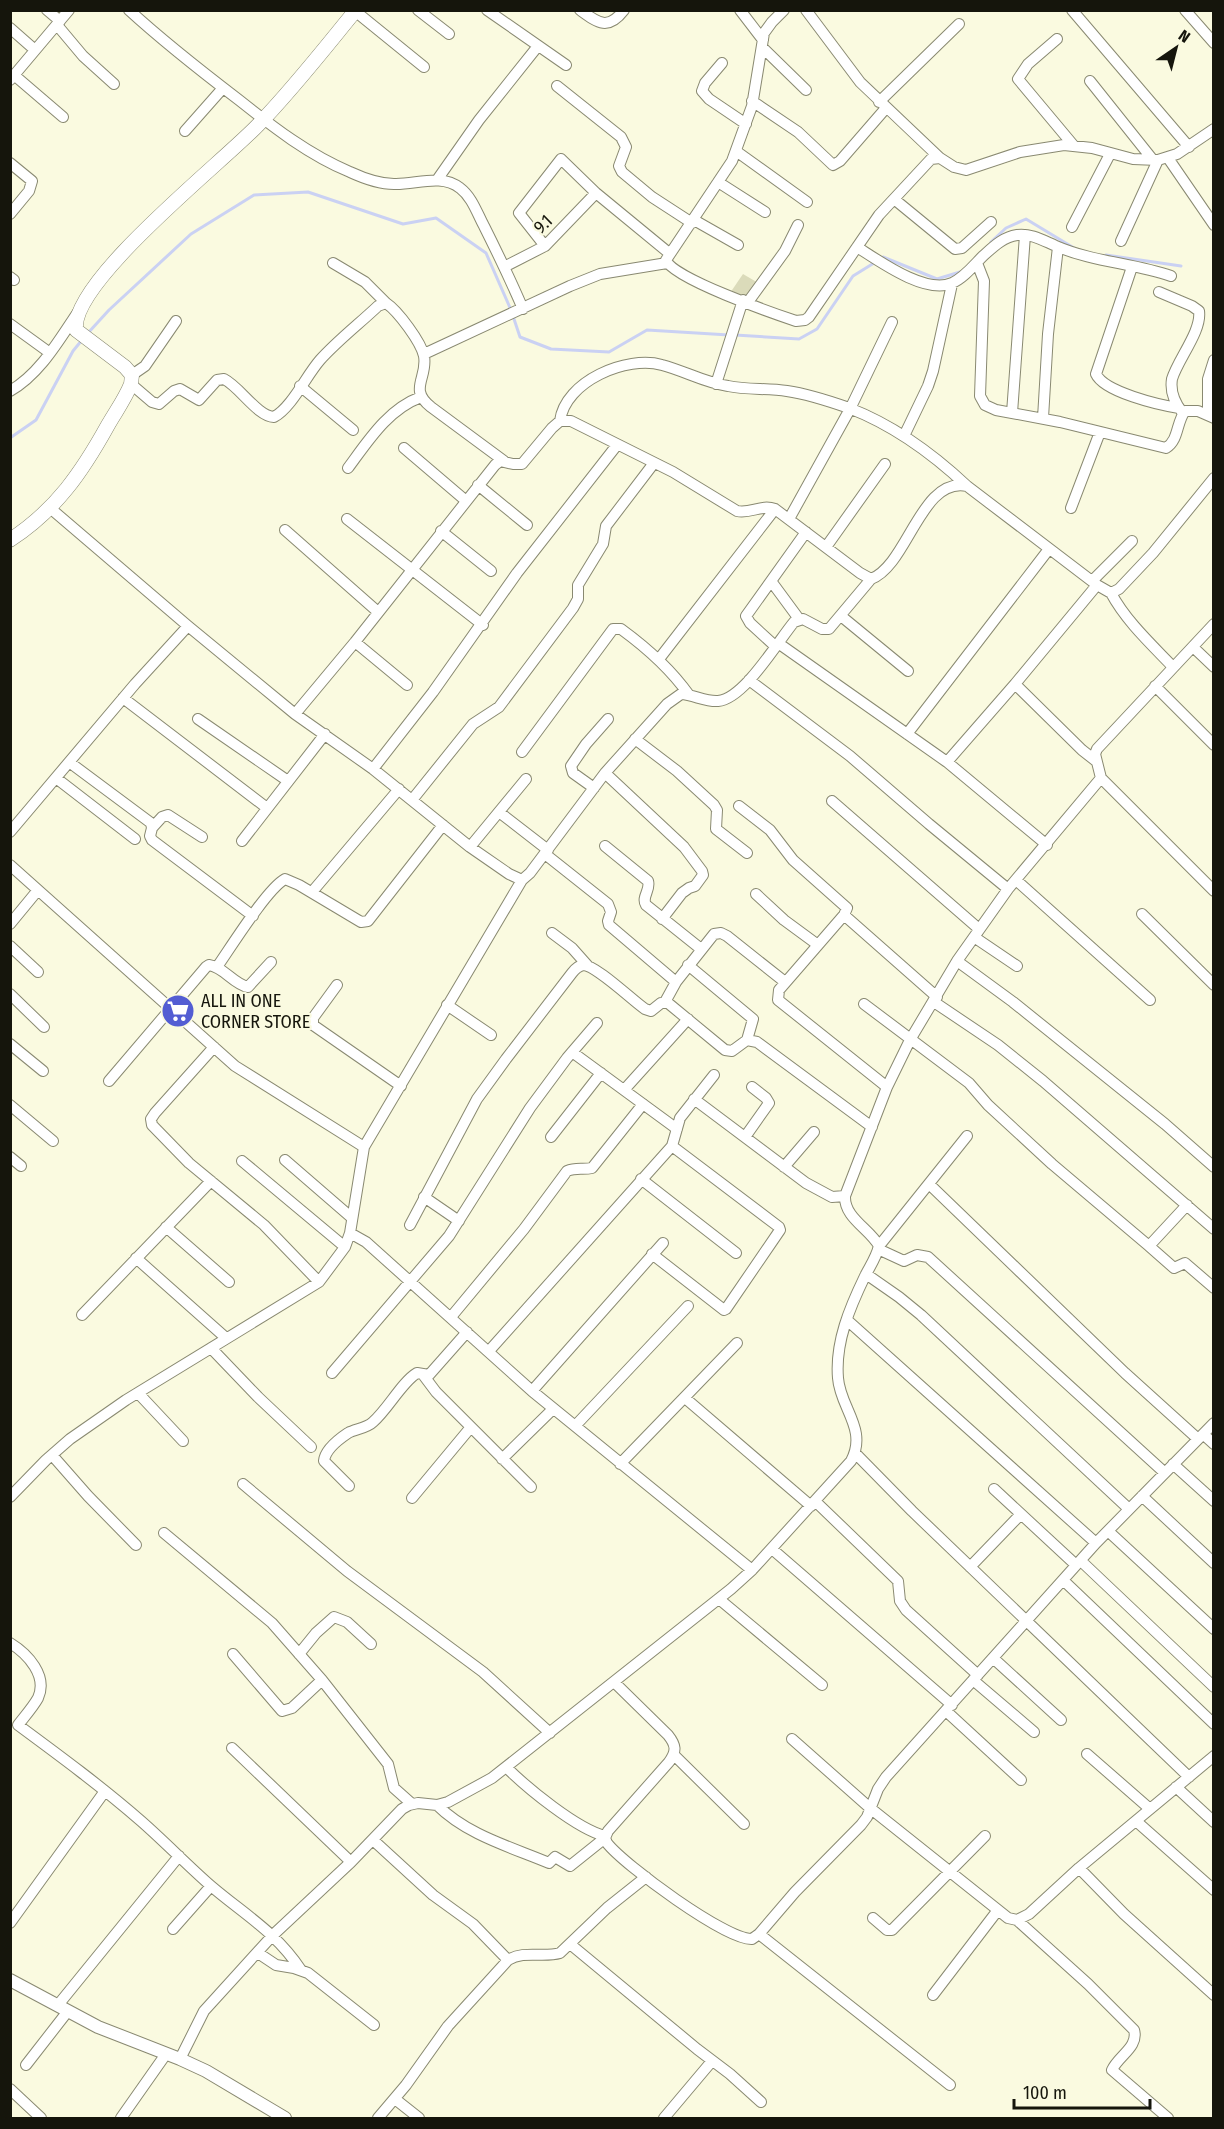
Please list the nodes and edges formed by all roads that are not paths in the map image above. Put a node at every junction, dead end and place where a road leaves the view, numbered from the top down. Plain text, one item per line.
1 (46, 10) edge
2 (69, 10) edge
3 (129, 10) edge
4 (418, 10) edge
5 (487, 10) edge
6 (580, 10) edge
7 (624, 10) edge
8 (740, 10) edge
9 (784, 10) edge
10 (806, 10) edge
11 (1072, 10) edge
12 (1185, 10) edge
13 (355, 11) edge
14 (58, 23) junction
15 (959, 24) dead end
16 (10, 28) edge
17 (449, 34) dead end
18 (1057, 39) dead end
19 (1214, 43) edge
20 (763, 44) junction
21 (538, 46) junction
22 (35, 50) junction
23 (10, 59) edge
24 (722, 63) dead end
25 (566, 65) dead end
26 (424, 67) dead end
27 (15, 74) edge
28 (1090, 81) dead end
29 (114, 84) dead end
30 (557, 86) dead end
31 (223, 88) junction
32 (806, 90) dead end
33 (752, 101) junction
34 (882, 105) junction
35 (63, 117) dead end
36 (263, 119) junction
37 (746, 124) junction
38 (185, 131) dead end
39 (1211, 135) edge
40 (1074, 146) junction
41 (1189, 147) junction
42 (736, 151) junction
43 (1110, 153) junction
44 (940, 158) junction
45 (1160, 159) junction
46 (10, 163) edge
47 (437, 180) junction
48 (718, 182) junction
49 (596, 193) junction
50 (894, 199) junction
51 (807, 202) dead end
52 (765, 212) dead end
53 (10, 214) edge
54 (693, 221) junction
55 (991, 222) dead end
56 (798, 225) dead end
57 (1214, 225) edge
58 (1072, 227) dead end
59 (1025, 235) junction
60 (1120, 241) dead end
61 (738, 245) dead end
62 (545, 246) junction
63 (1058, 247) junction
64 (857, 248) junction
65 (668, 258) junction
66 (333, 263) dead end
67 (977, 263) junction
68 (504, 267) junction
69 (1132, 267) junction
70 (1171, 276) dead end
71 (952, 284) junction
72 (1159, 292) dead end
73 (746, 301) junction
74 (386, 303) junction
75 (522, 310) junction
76 (78, 312) junction
77 (176, 321) dead end
78 (892, 322) dead end
79 (10, 324) edge
80 (50, 353) junction
81 (424, 354) junction
82 (1214, 360) edge
83 (131, 380) junction
84 (716, 384) junction
85 (300, 386) junction
86 (10, 391) edge
87 (421, 397) junction
88 (850, 408) junction
89 (1181, 411) junction
90 (1012, 413) junction
91 (1211, 417) edge
92 (1043, 418) junction
93 (560, 421) junction
94 (353, 430) dead end
95 (1100, 432) junction
96 (904, 436) junction
97 (617, 445) junction
98 (404, 448) dead end
99 (504, 461) junction
100 (654, 463) junction
101 (885, 464) dead end
102 (348, 468) dead end
103 (1214, 478) edge
104 (478, 485) junction
105 (967, 486) junction
106 (465, 500) junction
107 (50, 508) junction
108 (1071, 508) dead end
109 (775, 509) junction
110 (347, 519) dead end
111 (789, 519) junction
112 (527, 525) dead end
113 (285, 530) dead end
114 (441, 531) junction
115 (806, 532) junction
116 (10, 540) edge
117 (1132, 541) dead end
118 (826, 547) junction
119 (1049, 549) junction
120 (411, 570) junction
121 (491, 571) dead end
122 (871, 579) junction
123 (771, 580) junction
124 (1094, 583) junction
125 (1111, 593) junction
126 (378, 612) junction
127 (841, 616) junction
128 (798, 619) junction
129 (483, 625) junction
130 (1213, 625) edge
131 (188, 626) junction
132 (355, 642) junction
133 (777, 644) junction
134 (1193, 647) junction
135 (659, 658) junction
136 (1173, 667) junction
137 (1214, 667) edge
138 (908, 671) dead end
139 (749, 680) junction
140 (1015, 684) junction
141 (407, 685) dead end
142 (1155, 686) junction
143 (688, 694) junction
144 (123, 698) junction
145 (295, 714) junction
146 (198, 719) dead end
147 (608, 719) dead end
148 (325, 734) junction
149 (907, 734) junction
150 (635, 739) junction
151 (1214, 745) edge
152 (522, 752) dead end
153 (1096, 760) junction
154 (69, 762) junction
155 (946, 762) junction
156 (374, 770) junction
157 (605, 773) junction
158 (56, 778) junction
159 (1101, 778) junction
160 (526, 779) dead end
161 (288, 781) junction
162 (594, 788) junction
163 (399, 789) junction
164 (412, 800) junction
165 (831, 801) dead end
166 (739, 806) dead end
167 (267, 808) junction
168 (499, 812) junction
169 (443, 825) junction
170 (153, 828) junction
171 (10, 832) edge
172 (202, 837) dead end
173 (135, 839) dead end
174 (242, 841) dead end
175 (1047, 845) junction
176 (605, 846) dead end
177 (470, 847) junction
178 (546, 852) junction
179 (747, 853) dead end
180 (10, 865) edge
181 (522, 880) junction
182 (1012, 884) junction
183 (38, 890) junction
184 (1214, 891) edge
185 (312, 892) junction
186 (756, 894) dead end
187 (1142, 914) dead end
188 (844, 915) junction
189 (253, 916) junction
190 (662, 919) junction
191 (10, 924) edge
192 (552, 933) dead end
193 (977, 933) junction
194 (818, 945) junction
195 (10, 946) edge
196 (701, 949) junction
197 (957, 961) junction
198 (271, 962) dead end
199 (688, 965) junction
200 (588, 966) junction
201 (1017, 966) dead end
202 (217, 967) junction
203 (38, 972) dead end
204 (676, 982) junction
205 (785, 982) junction
206 (337, 985) dead end
207 (1214, 985) edge
208 (10, 994) edge
209 (936, 999) junction
210 (1150, 1000) dead end
211 (665, 1002) junction
212 (864, 1004) dead end
213 (447, 1005) junction
214 (172, 1009) junction
215 (688, 1019) junction
216 (597, 1023) dead end
217 (44, 1027) dead end
218 (491, 1035) dead end
219 (747, 1040) junction
220 (910, 1040) junction
221 (10, 1044) edge
222 (214, 1047) junction
223 (572, 1052) junction
224 (43, 1071) dead end
225 (600, 1073) junction
226 (714, 1075) dead end
227 (109, 1081) dead end
228 (401, 1086) junction
229 (752, 1087) dead end
230 (887, 1087) junction
231 (624, 1090) junction
232 (694, 1099) junction
233 (643, 1104) junction
234 (10, 1105) edge
235 (872, 1127) junction
236 (677, 1129) junction
237 (814, 1132) dead end
238 (967, 1136) dead end
239 (551, 1137) dead end
240 (745, 1137) junction
241 (53, 1141) dead end
242 (672, 1146) junction
243 (364, 1147) junction
244 (10, 1157) edge
245 (285, 1160) dead end
246 (242, 1161) dead end
247 (21, 1166) dead end
248 (784, 1167) junction
249 (1214, 1167) edge
250 (641, 1179) junction
251 (211, 1181) junction
252 (929, 1184) junction
253 (845, 1196) junction
254 (424, 1197) junction
255 (1187, 1205) junction
256 (352, 1218) junction
257 (459, 1221) junction
258 (410, 1225) dead end
259 (166, 1227) junction
260 (1214, 1229) edge
261 (350, 1233) junction
262 (663, 1243) dead end
263 (1149, 1246) junction
264 (345, 1247) junction
265 (878, 1248) junction
266 (736, 1253) dead end
267 (652, 1254) junction
268 (136, 1258) junction
269 (866, 1274) junction
270 (229, 1282) dead end
271 (319, 1282) junction
272 (410, 1282) junction
273 (1214, 1288) edge
274 (687, 1306) dead end
275 (82, 1315) dead end
276 (451, 1317) junction
277 (847, 1320) junction
278 (467, 1332) junction
279 (226, 1338) junction
280 (737, 1343) dead end
281 (211, 1348) junction
282 (489, 1351) junction
283 (332, 1374) dead end
284 (424, 1376) junction
285 (532, 1392) junction
286 (138, 1393) junction
287 (685, 1398) junction
288 (553, 1409) junction
289 (1214, 1423) edge
290 (575, 1426) junction
291 (471, 1427) junction
292 (1200, 1437) junction
293 (183, 1441) dead end
294 (1214, 1444) edge
295 (311, 1447) dead end
296 (855, 1453) junction
297 (52, 1455) junction
298 (502, 1459) junction
299 (620, 1464) junction
300 (1169, 1468) junction
301 (243, 1484) dead end
302 (349, 1486) dead end
303 (531, 1487) dead end
304 (994, 1489) dead end
305 (11, 1496) edge
306 (1142, 1496) junction
307 (412, 1497) dead end
308 (1214, 1501) edge
309 (813, 1503) junction
310 (1129, 1509) junction
311 (1021, 1514) junction
312 (1108, 1531) junction
313 (164, 1533) dead end
314 (1096, 1543) junction
315 (136, 1545) dead end
316 (772, 1549) junction
317 (1078, 1563) junction
318 (1214, 1563) edge
319 (970, 1567) junction
320 (752, 1570) junction
321 (1063, 1580) junction
322 (719, 1599) junction
323 (1027, 1620) junction
324 (1214, 1629) edge
325 (10, 1643) edge
326 (371, 1644) dead end
327 (233, 1654) dead end
328 (299, 1654) junction
329 (993, 1658) junction
330 (976, 1678) junction
331 (322, 1680) junction
332 (615, 1683) junction
333 (822, 1685) dead end
334 (1214, 1687) edge
335 (949, 1708) junction
336 (1061, 1720) dead end
337 (1214, 1724) edge
338 (14, 1728) edge
339 (1034, 1732) dead end
340 (550, 1733) junction
341 (792, 1739) dead end
342 (232, 1748) dead end
343 (1087, 1754) dead end
344 (674, 1755) junction
345 (1214, 1756) edge
346 (506, 1767) junction
347 (1189, 1777) junction
348 (1021, 1780) dead end
349 (1176, 1787) junction
350 (105, 1791) junction
351 (412, 1804) junction
352 (437, 1804) junction
353 (870, 1808) junction
354 (1150, 1809) junction
355 (1136, 1821) junction
356 (1214, 1822) edge
357 (744, 1824) dead end
358 (985, 1836) dead end
359 (605, 1837) junction
360 (373, 1840) junction
361 (179, 1856) junction
362 (351, 1862) junction
363 (1079, 1868) junction
364 (950, 1871) junction
365 (646, 1877) junction
366 (211, 1886) junction
367 (1214, 1890) edge
368 (998, 1910) junction
369 (873, 1918) dead end
370 (1017, 1920) junction
371 (10, 1923) edge
372 (173, 1929) dead end
373 (759, 1934) junction
374 (273, 1935) junction
375 (570, 1944) junction
376 (258, 1953) junction
377 (508, 1960) junction
378 (301, 1970) junction
379 (10, 1980) edge
380 (933, 1995) dead end
381 (1214, 1995) edge
382 (63, 2008) junction
383 (374, 2025) dead end
384 (166, 2054) junction
385 (180, 2059) junction
386 (712, 2061) junction
387 (26, 2065) dead end
388 (950, 2085) dead end
389 (10, 2089) edge
390 (394, 2099) junction
391 (761, 2102) dead end
392 (41, 2118) edge
393 (122, 2118) edge
394 (285, 2118) edge
395 (378, 2118) edge
396 (419, 2118) edge
397 (664, 2118) edge
398 (1168, 2118) edge

1 - 14 street
2 - 14 street
3 - 31 street
4 - 17 street
5 - 21 street
6 - 7 street
8 - 20 street
9 - 20 street
10 - 34 street
11 - 41 street
12 - 19 street
13 - 26 street
13 - 36 main road
14 - 22 street
14 - 29 street
15 - 34 street
16 - 22 street
18 - 40 street
20 - 32 street
20 - 33 street
21 - 25 street
21 - 47 street
22 - 27 street
23 - 27 street
24 - 37 street
27 - 35 street
28 - 45 street
30 - 54 street
31 - 36 street
31 - 38 street
33 - 34 street
33 - 37 street
34 - 44 street
36 - 47 street
36 - 76 main road
37 - 42 street
39 - 41 street
40 - 43 street
40 - 44 street
41 - 45 street
42 - 48 street
42 - 51 street
43 - 45 street
43 - 58 street
44 - 50 street
45 - 57 street
45 - 60 street
46 - 53 street
47 - 68 street
48 - 52 street
48 - 54 street
49 - 62 street, 9.1
49 - 62 street
49 - 65 street
50 - 55 street
50 - 64 street
54 - 61 street
54 - 65 street
56 - 73 street
59 - 63 street
59 - 67 street
59 - 90 street
62 - 68 street, 9.1
63 - 69 street
63 - 92 street
64 - 71 street
64 - 73 street
65 - 73 street
65 - 75 street
66 - 74 street
67 - 71 street
67 - 90 street
68 - 75 street
69 - 70 street
69 - 89 street
71 - 96 street
72 - 89 street
73 - 84 street
74 - 81 street
74 - 85 street
75 - 81 street
76 - 80 street
76 - 83 main road
77 - 83 street
78 - 88 street
79 - 80 street
80 - 86 street
81 - 87 street
82 - 91 street
83 - 85 street
83 - 107 main road
84 - 88 street
84 - 93 street
85 - 94 street
87 - 99 street
87 - 102 street
88 - 96 street
88 - 111 street
89 - 91 street
89 - 95 street
90 - 92 street
92 - 95 street
93 - 97 street
93 - 99 street
95 - 108 street
96 - 105 street
97 - 100 street
97 - 129 street
98 - 106 street
99 - 104 street
100 - 109 street
100 - 164 street
101 - 118 street
103 - 125 street
104 - 106 street
104 - 112 street
105 - 119 street
105 - 122 street
106 - 114 street
107 - 116 main road
107 - 131 street
109 - 111 street
109 - 135 street
110 - 120 street
111 - 115 street
113 - 126 street
114 - 120 street
114 - 121 street
115 - 118 street
115 - 123 street
117 - 124 street
118 - 122 street
119 - 124 street
119 - 149 street
120 - 126 street
120 - 129 street
122 - 127 street
123 - 128 street
123 - 133 street
124 - 125 street
124 - 140 street
125 - 136 street
126 - 132 street
127 - 128 street
127 - 138 street
128 - 133 street
129 - 156 street
130 - 134 street
131 - 144 street
131 - 145 street
132 - 141 street
132 - 145 street
133 - 139 street
133 - 149 street
134 - 136 street
134 - 137 street
135 - 143 street
135 - 152 street
136 - 142 street
139 - 143 street
139 - 182 street
140 - 153 street
140 - 155 street
142 - 151 street
142 - 153 street
143 - 150 street
144 - 154 street
144 - 167 street
145 - 148 street
146 - 161 street
147 - 162 street
148 - 156 street
148 - 161 street
149 - 155 street
150 - 157 street
150 - 179 street
153 - 159 street
154 - 158 street
154 - 170 street
155 - 175 street
156 - 163 street
157 - 162 street
157 - 190 street
158 - 171 street
158 - 173 street
159 - 175 street
159 - 184 street
160 - 168 street
161 - 167 street
162 - 178 street
163 - 164 street
163 - 185 street
164 - 169 street
165 - 193 street
166 - 188 street
167 - 174 street
168 - 177 street
168 - 178 street
169 - 177 street
169 - 185 street
170 - 172 street
170 - 189 street
175 - 182 street
176 - 190 street
177 - 181 street
178 - 181 street
178 - 204 street
180 - 183 street
181 - 213 street
182 - 193 street
182 - 210 street
183 - 191 street
183 - 214 street
185 - 189 street
186 - 194 street
187 - 207 street
188 - 194 street
188 - 209 street
189 - 202 street
190 - 196 street
192 - 200 street
193 - 197 street
193 - 201 street
194 - 205 street
195 - 203 street
196 - 199 street
196 - 205 street
197 - 209 street
197 - 249 street
198 - 202 street
199 - 204 street
199 - 219 street
200 - 211 street
200 - 254 street
202 - 214 street
204 - 211 street
205 - 230 street
206 - 228 street
208 - 217 street
209 - 220 street
209 - 255 street
211 - 215 street
212 - 220 street
213 - 218 street
213 - 228 street
214 - 222 street
214 - 227 street
215 - 219 street
215 - 231 street
216 - 223 street
219 - 235 street
220 - 230 street
220 - 263 street
221 - 224 street
222 - 243 street
222 - 251 street
223 - 225 street
223 - 257 street
225 - 231 street
225 - 239 street
226 - 232 street
228 - 243 street
229 - 240 street
230 - 235 street
231 - 233 street
232 - 236 street
232 - 240 street
233 - 236 street
233 - 276 street
234 - 241 street
235 - 253 street
236 - 242 street
237 - 248 street
238 - 252 street
240 - 248 street
242 - 250 street
242 - 267 street
243 - 256 street
244 - 247 street
245 - 256 street
246 - 264 street
248 - 253 street
250 - 266 street
250 - 282 street
251 - 259 street
251 - 271 street
252 - 265 street
252 - 292 street
253 - 265 street
254 - 257 street
254 - 258 street
255 - 260 street
255 - 263 street
256 - 261 street
257 - 272 street
259 - 268 street
259 - 270 street
261 - 264 street
261 - 272 street
262 - 267 street
263 - 273 street
264 - 271 street
265 - 269 street
265 - 300 street
267 - 285 street
268 - 275 street
268 - 279 street
269 - 277 street
269 - 310 street
271 - 279 street
272 - 276 street
272 - 283 street
274 - 290 street
276 - 278 street
277 - 296 street
277 - 314 street
278 - 282 street
278 - 284 street
279 - 281 street
280 - 287 street
281 - 286 street
281 - 295 street
282 - 285 street
284 - 291 street
284 - 302 street
285 - 288 street
286 - 293 street
286 - 297 street
287 - 299 street
287 - 309 street
288 - 290 street
288 - 298 street
289 - 292 street
290 - 299 street
291 - 298 street
291 - 307 street
292 - 294 street
292 - 300 street
296 - 309 street
296 - 319 street
297 - 305 street
297 - 315 street
298 - 303 street
299 - 320 street
300 - 306 street
300 - 308 street
301 - 340 street
304 - 311 street
306 - 310 street
306 - 318 street
309 - 316 street
309 - 330 street
310 - 312 street
311 - 317 street
311 - 319 street
312 - 314 street
312 - 324 street
313 - 328 street
314 - 317 street
316 - 320 street
316 - 335 street
317 - 321 street
317 - 334 street
319 - 323 street
320 - 322 street
321 - 323 street
321 - 337 street
322 - 332 street
322 - 333 street
323 - 329 street
323 - 347 street
325 - 338 street
326 - 328 street
327 - 331 street
328 - 331 street
329 - 330 street
329 - 336 street
330 - 335 street
330 - 339 street
331 - 351 street
332 - 340 street
332 - 344 street
335 - 348 street
335 - 353 street
338 - 350 street
340 - 346 street
341 - 353 street
342 - 362 street
343 - 354 street
344 - 357 street
344 - 359 street
345 - 347 street
346 - 352 street
346 - 359 street
347 - 349 street
349 - 354 street
349 - 356 street
350 - 361 street
350 - 371 street
351 - 352 street
351 - 360 street
352 - 359 street
353 - 364 street
353 - 373 street
354 - 355 street
355 - 363 street
355 - 367 street
358 - 364 street
359 - 365 street
360 - 362 street
360 - 377 street
361 - 366 street
361 - 382 street
362 - 374 street
363 - 370 street
363 - 381 street
364 - 368 street
364 - 369 street
365 - 373 street
365 - 375 street
366 - 372 street
366 - 374 street
368 - 370 street
368 - 380 street
370 - 398 street
373 - 388 street
374 - 376 street
374 - 378 street
375 - 377 street
375 - 386 street
376 - 378 street
376 - 385 street
377 - 390 street
378 - 383 street
379 - 382 street
382 - 384 street
382 - 387 street
384 - 385 street
384 - 393 street
385 - 394 street
386 - 391 street
386 - 397 street
389 - 392 street
390 - 395 street
390 - 396 street

